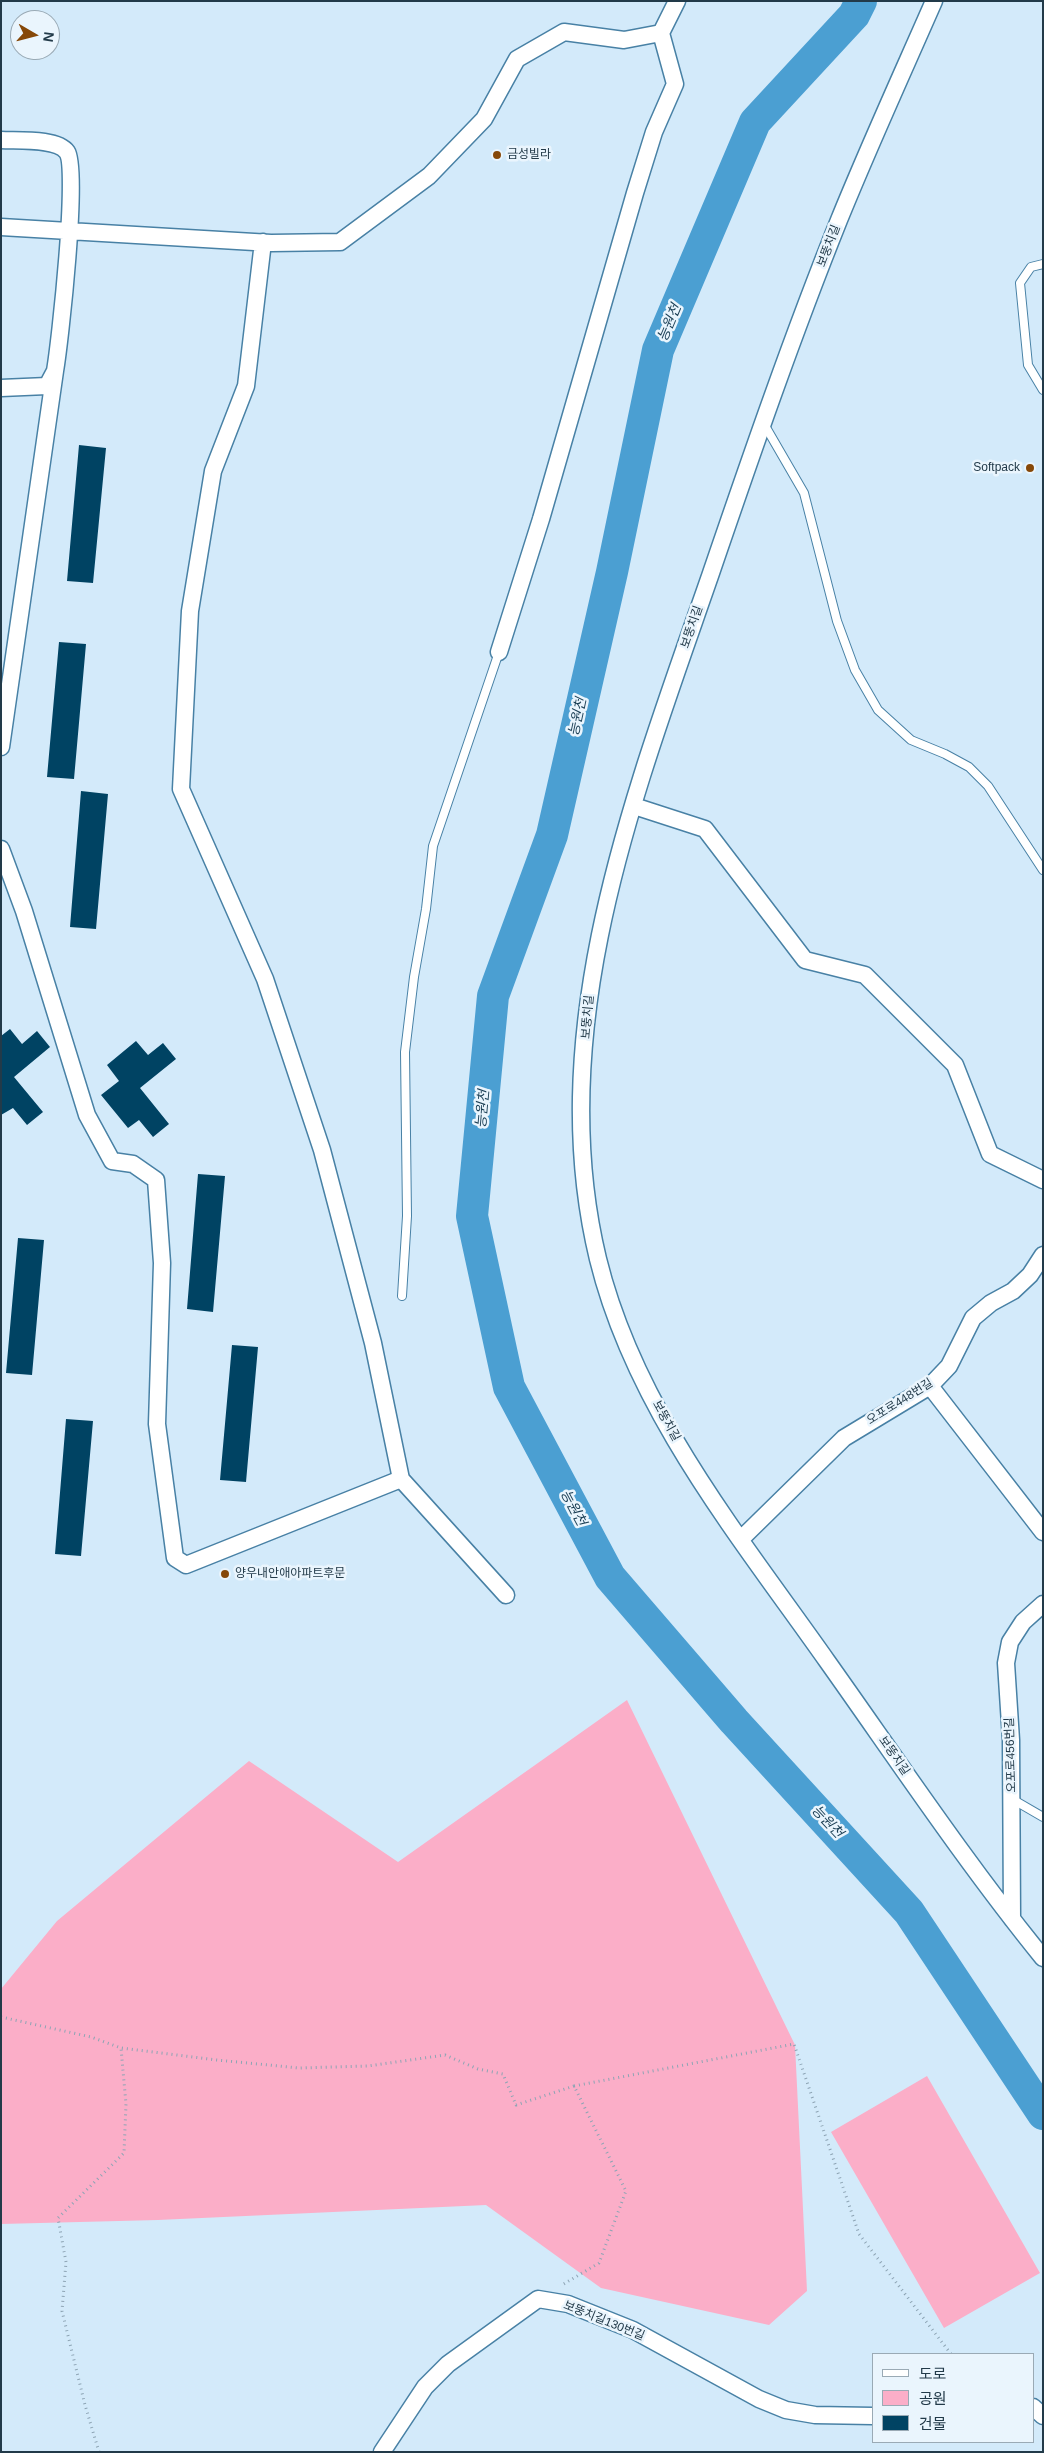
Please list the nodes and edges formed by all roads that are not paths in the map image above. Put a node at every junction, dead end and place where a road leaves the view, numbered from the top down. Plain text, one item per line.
1 (677, 1) edge
2 (934, 1) edge
3 (661, 33) junction
4 (1, 140) edge
5 (1, 227) edge
6 (69, 230) junction
7 (263, 242) junction
8 (1043, 264) edge
9 (55, 371) junction
10 (1, 388) edge
11 (1043, 390) edge
12 (763, 422) junction
13 (499, 652) joint
14 (1, 747) edge
15 (634, 806) junction
16 (1, 849) edge
17 (1043, 870) edge
18 (1043, 1180) edge
19 (1043, 1255) edge
20 (402, 1296) dead end
21 (930, 1386) junction
22 (402, 1479) junction
23 (1043, 1532) edge
24 (741, 1539) junction
25 (506, 1594) dead end
26 (1043, 1604) edge
27 (1012, 1799) junction
28 (1043, 1818) edge
29 (1012, 1920) junction
30 (1043, 1958) edge
31 (872, 2416) edge
32 (382, 2452) edge

1 - 3 street
2 - 12 street, 보뚱치길
3 - 7 street
3 - 13 street
4 - 6 street
5 - 6 street
6 - 7 street
6 - 9 street
7 - 22 street
8 - 11 lane
9 - 10 street
9 - 14 street
12 - 15 street, 보뚱치길
12 - 17 lane
13 - 20 lane
15 - 18 street
15 - 24 street, 보뚱치길
16 - 22 street
19 - 21 street, 오포로448번길
21 - 23 street
21 - 24 street, 오포로448번길
22 - 25 street
24 - 29 street, 보뚱치길
26 - 27 street, 오포로456번길
27 - 28 lane
27 - 29 street, 오포로456번길
29 - 30 street, 보뚱치길
31 - 32 street, 보뚱치길130번길

